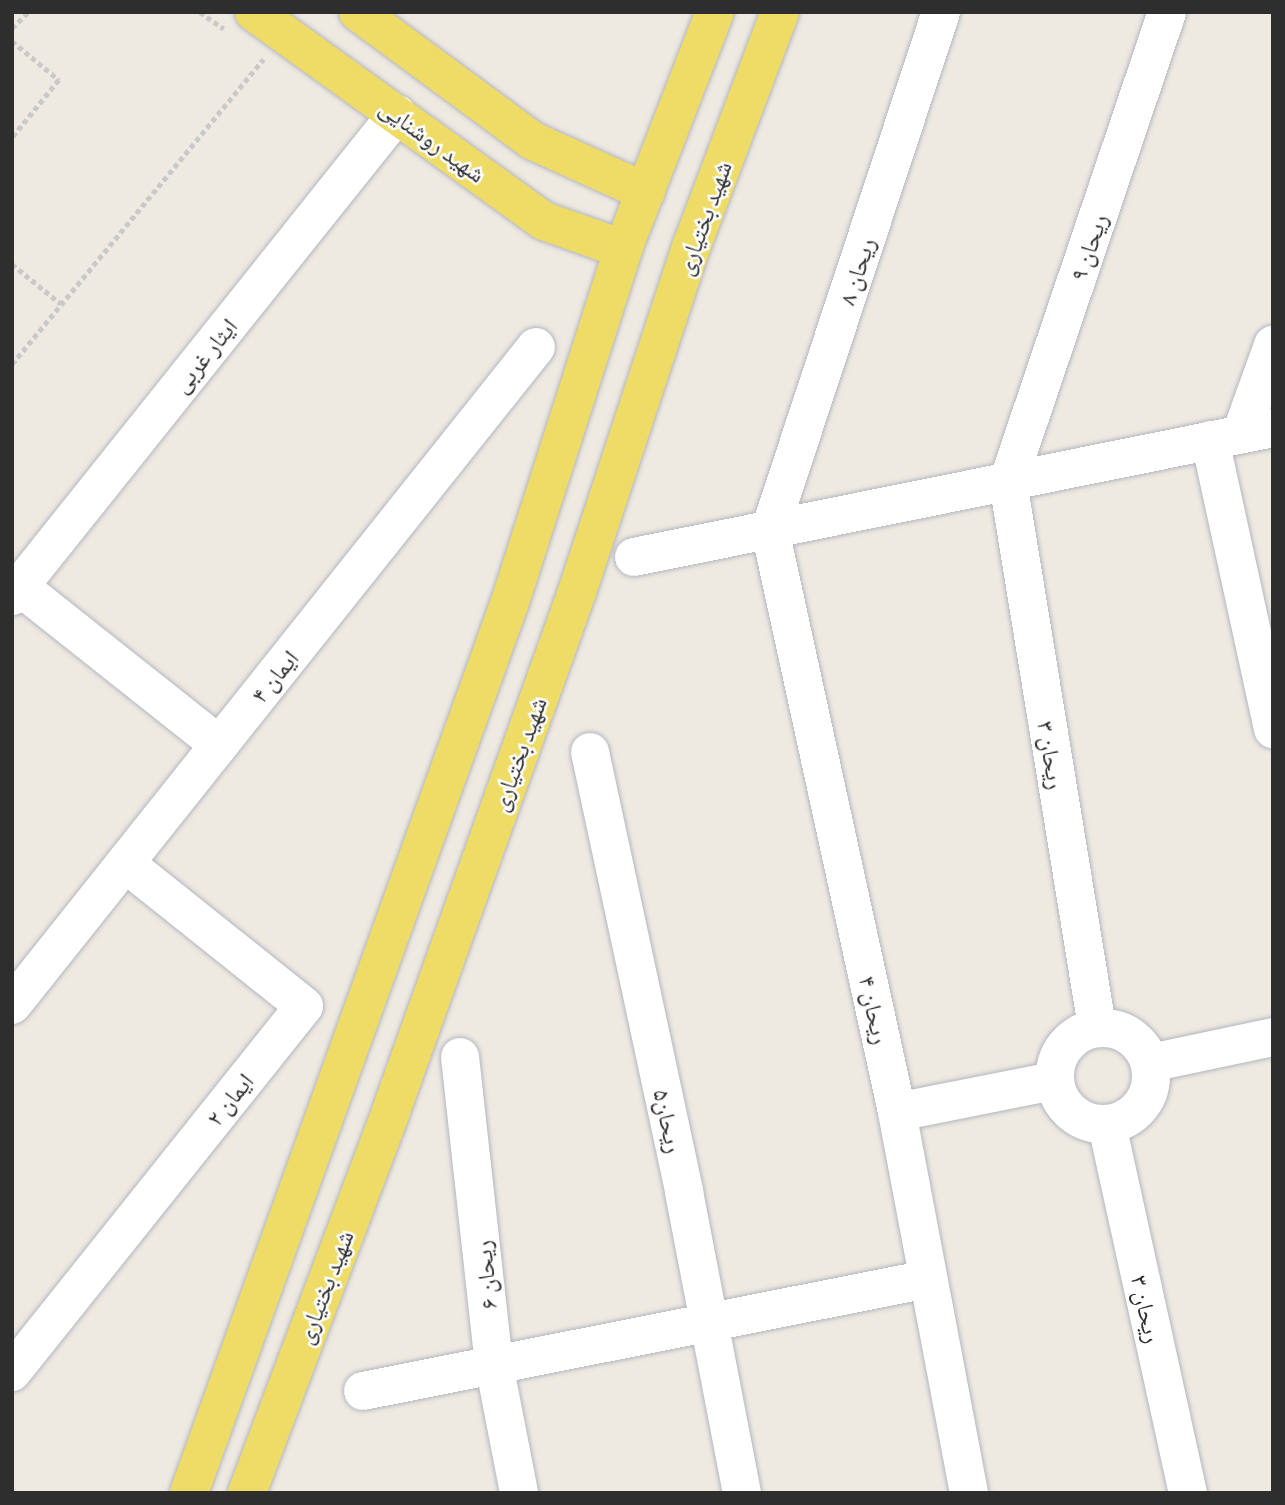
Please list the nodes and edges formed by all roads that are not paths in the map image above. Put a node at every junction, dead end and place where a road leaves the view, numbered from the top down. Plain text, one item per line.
1 (254, 12) edge
2 (358, 12) edge
3 (715, 12) edge
4 (780, 12) edge
5 (942, 12) edge
6 (1167, 12) edge
7 (397, 114) junction
8 (646, 192) junction
9 (623, 249) junction
10 (1273, 345) edge
11 (536, 347) dead end
12 (1242, 434) edge
13 (1008, 482) junction
14 (770, 530) junction
15 (634, 557) dead end
16 (16, 591) edge
17 (489, 657) junction
18 (547, 673) junction
19 (1273, 729) edge
20 (219, 745) junction
21 (590, 752) dead end
22 (125, 863) junction
23 (12, 1005) edge
24 (1097, 1027) junction
25 (1273, 1037) edge
26 (460, 1056) dead end
27 (1150, 1063) junction
28 (1054, 1081) junction
29 (897, 1112) junction
30 (1107, 1125) junction
31 (928, 1279) junction
32 (709, 1321) junction
33 (494, 1364) junction
34 (12, 1372) edge
35 (363, 1391) dead end
36 (189, 1493) edge
37 (247, 1493) edge
38 (519, 1493) edge
39 (742, 1493) edge
40 (969, 1493) edge
41 (1188, 1493) edge

1 - 7 main road, شهید روشنایی
2 - 8 main road
3 - 8 main road
4 - 18 main road, شهید بختیاری
5 - 14 street, ریحان ۸
6 - 13 street, ریحان ۹
7 - 9 main road, شهید روشنایی
7 - 16 street, ایثار غربی
8 - 9 main road
9 - 17 main road
10 - 12 street
11 - 20 street, ایمان ۴
12 - 13 street
12 - 19 street
13 - 14 street
13 - 24 street, ریحان ۳
14 - 15 street
14 - 29 street, ریحان ۴
16 - 20 street
17 - 18 main road
17 - 36 main road
18 - 37 main road, شهید بختیاری
20 - 22 street, ایمان ۴
21 - 32 street, ریحان۵
22 - 23 street, ایمان ۴
22 - 34 street, ایمان ۲
24 - 27 street
24 - 28 street
25 - 27 street
26 - 33 street, ریحان ۶
27 - 30 street
28 - 29 street
28 - 30 street
29 - 31 street, ریحان ۴
30 - 41 street, ریحان ۳
31 - 32 street
31 - 40 street, ریحان ۴
32 - 33 street
32 - 39 street, ریحان۵
33 - 35 street
33 - 38 street, ریحان ۶

